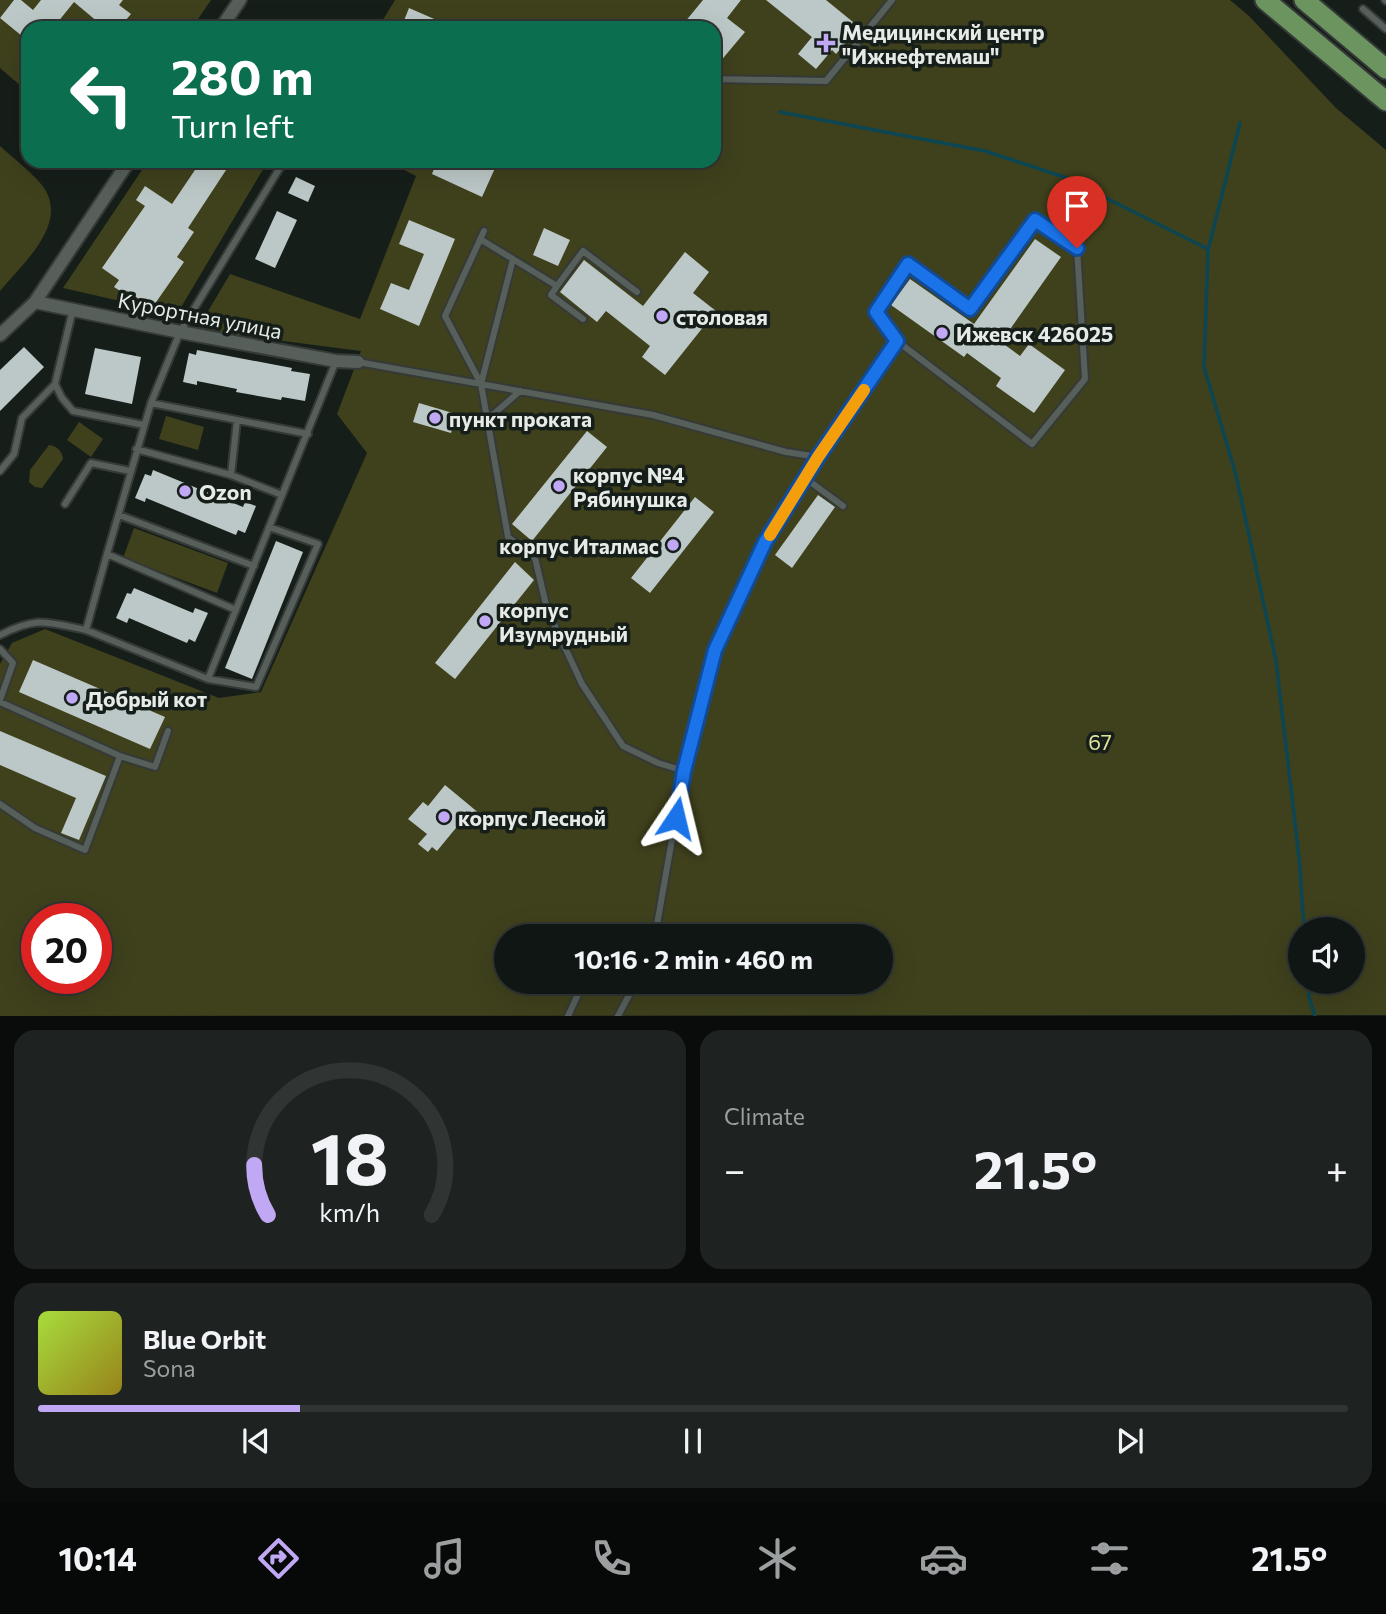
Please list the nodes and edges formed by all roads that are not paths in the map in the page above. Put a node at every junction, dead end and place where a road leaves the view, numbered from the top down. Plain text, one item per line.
1 (892, 0) edge
2 (1265, 0) edge
3 (1304, 0) edge
4 (236, 2) edge
5 (1363, 9) dead end
6 (225, 21) edge
7 (1386, 29) edge
8 (1386, 69) edge
9 (721, 79) edge
10 (1386, 101) edge
11 (124, 168) edge
12 (280, 168) edge
13 (484, 231) dead end
14 (480, 239) junction
15 (513, 259) junction
16 (557, 286) junction
17 (637, 292) dead end
18 (35, 302) junction
19 (73, 309) junction
20 (583, 319) dead end
21 (180, 332) junction
22 (0, 335) edge
23 (897, 341) junction
24 (335, 361) junction
25 (358, 362) joint
26 (55, 384) junction
27 (481, 384) junction
28 (520, 391) junction
29 (151, 403) junction
30 (488, 419) junction
31 (237, 420) junction
32 (144, 425) junction
33 (308, 434) junction
34 (136, 449) junction
35 (818, 457) junction
36 (0, 471) edge
37 (130, 471) junction
38 (231, 475) junction
39 (805, 478) junction
40 (282, 495) junction
41 (65, 504) dead end
42 (843, 506) dead end
43 (119, 515) junction
44 (269, 527) junction
45 (107, 554) junction
46 (254, 566) junction
47 (236, 610) junction
48 (86, 630) junction
49 (0, 635) edge
50 (0, 649) edge
51 (208, 680) junction
52 (0, 701) edge
53 (168, 732) dead end
54 (120, 756) junction
55 (684, 771) junction
56 (0, 804) edge
57 (657, 924) edge
58 (578, 994) edge
59 (630, 994) edge
60 (568, 1016) edge
61 (618, 1016) edge

1 - 9 lane
2 - 10 main road
3 - 8 main road
4 - 6 street
5 - 7 lane
11 - 18 street
12 - 21 lane
13 - 14 lane
14 - 15 lane
14 - 27 lane
15 - 16 lane
15 - 27 lane
16 - 17 lane
16 - 20 lane
18 - 19 street, Курортная улица
18 - 22 street
19 - 21 street, Курортная улица
19 - 26 lane
21 - 24 street, Курортная улица
21 - 29 lane
23 - 23 lane
23 - 35 lane
24 - 25 street, Курортная улица
24 - 33 lane
25 - 27 lane
26 - 32 lane
26 - 36 lane
27 - 28 lane
27 - 30 lane
28 - 30 lane
28 - 35 lane
29 - 31 lane
29 - 32 lane
30 - 55 lane
31 - 33 lane
31 - 38 lane
32 - 34 lane
33 - 40 lane
34 - 37 lane
34 - 38 lane
35 - 39 lane
37 - 41 lane
37 - 43 lane
38 - 40 lane
39 - 42 lane
39 - 55 lane
40 - 44 lane
43 - 45 lane
43 - 46 lane
44 - 46 lane
44 - 51 lane
45 - 47 lane
45 - 48 lane
46 - 47 lane
47 - 51 lane
48 - 49 lane
48 - 51 lane
50 - 52 lane
52 - 54 lane
53 - 54 lane
54 - 56 lane
55 - 57 lane
58 - 60 lane
59 - 61 lane

